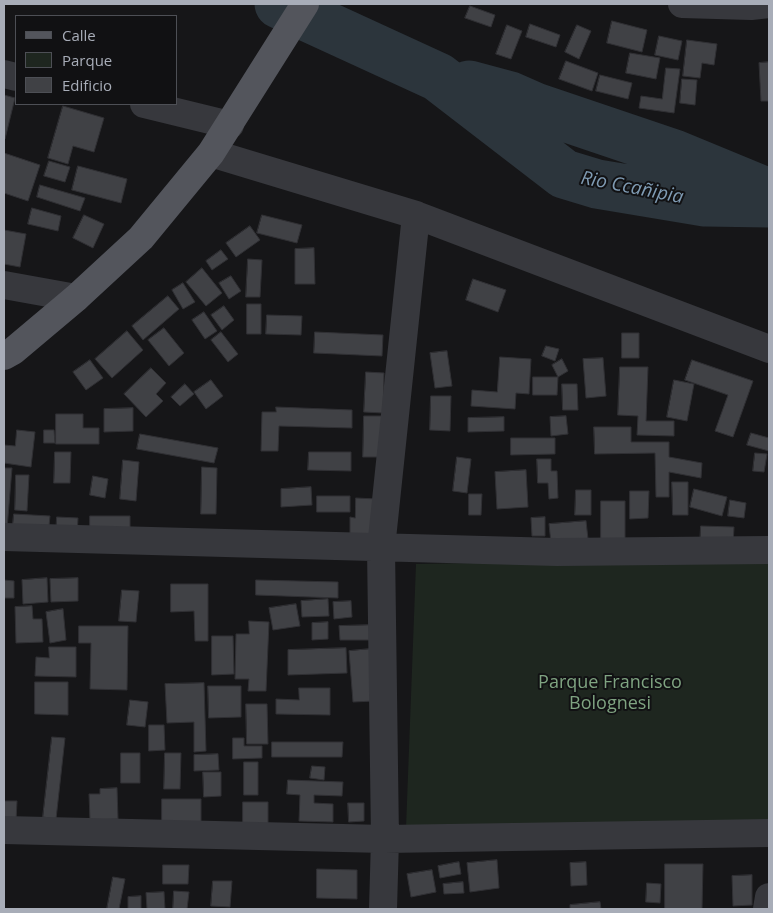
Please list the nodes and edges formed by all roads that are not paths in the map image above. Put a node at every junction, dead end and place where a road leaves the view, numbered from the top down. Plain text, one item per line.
1 (305, 4) edge
2 (682, 4) edge
3 (769, 4) edge
4 (148, 105) edge
5 (230, 125) junction
6 (212, 153) junction
7 (416, 215) junction
8 (4, 285) edge
9 (76, 298) junction
10 (769, 349) edge
11 (4, 356) edge
12 (4, 537) edge
13 (381, 548) junction
14 (769, 550) edge
15 (4, 830) edge
16 (769, 833) edge
17 (385, 838) junction
18 (769, 897) edge
19 (383, 909) edge
20 (767, 909) edge

1 - 5 main road
2 - 3 street
4 - 5 street
5 - 6 main road
6 - 7 street
6 - 9 main road
7 - 10 street
7 - 13 street
8 - 9 street
9 - 11 main road
12 - 13 street
13 - 14 street
13 - 17 street
15 - 17 street
16 - 17 street
17 - 19 street
18 - 20 street

